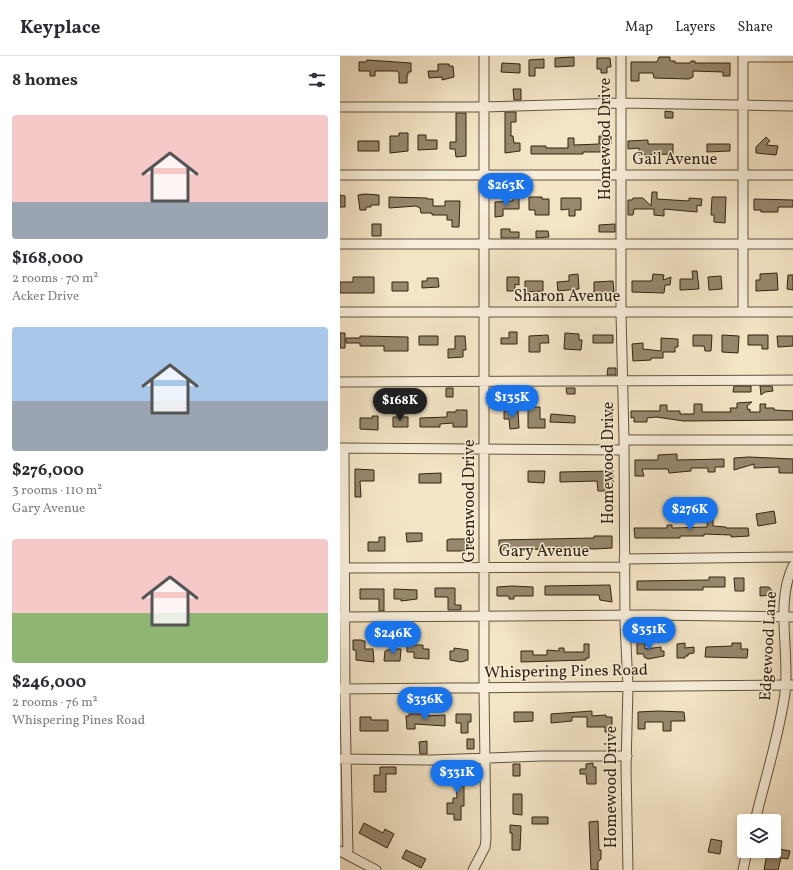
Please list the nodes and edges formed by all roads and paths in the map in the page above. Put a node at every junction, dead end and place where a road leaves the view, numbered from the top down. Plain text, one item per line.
1 (484, 56) edge
2 (621, 56) edge
3 (743, 57) edge
4 (793, 57) edge
5 (621, 103) junction
6 (743, 105) junction
7 (793, 106) edge
8 (340, 107) edge
9 (484, 107) junction
10 (743, 174) junction
11 (340, 175) edge
12 (484, 175) junction
13 (621, 175) junction
14 (793, 175) edge
15 (340, 244) edge
16 (743, 244) junction
17 (793, 244) edge
18 (484, 245) junction
19 (621, 246) junction
20 (340, 312) edge
21 (485, 312) junction
22 (621, 312) junction
23 (743, 312) junction
24 (793, 312) edge
25 (623, 379) junction
26 (793, 380) edge
27 (485, 381) junction
28 (340, 382) edge
29 (624, 440) junction
30 (793, 440) edge
31 (342, 448) edge
32 (485, 449) junction
33 (624, 450) junction
34 (793, 557) edge
35 (625, 563) junction
36 (793, 566) edge
37 (485, 567) junction
38 (344, 568) junction
39 (625, 616) junction
40 (342, 617) edge
41 (485, 617) junction
42 (789, 617) edge
43 (789, 685) edge
44 (628, 686) junction
45 (342, 689) edge
46 (484, 689) junction
47 (626, 756) junction
48 (485, 758) junction
49 (343, 759) edge
50 (757, 814) edge
51 (344, 852) edge
52 (746, 858) edge
53 (376, 870) edge
54 (473, 870) edge
55 (628, 870) edge
56 (743, 870) edge

1 - 9 street, Greenwood Drive
2 - 5 street, Homewood Drive
3 - 4 street
3 - 6 street
5 - 6 street
5 - 9 street
5 - 13 street, Homewood Drive
6 - 7 street
6 - 10 street
8 - 9 street
9 - 12 street, Greenwood Drive
10 - 13 street, Gail Avenue
10 - 14 street, Gail Avenue
10 - 16 street
11 - 12 street, Gail Avenue
12 - 13 street, Gail Avenue
12 - 18 street, Greenwood Drive
13 - 19 street, Homewood Drive
15 - 18 street
16 - 17 street
16 - 19 street
16 - 23 street
18 - 19 street
18 - 21 street, Greenwood Drive
19 - 22 street, Homewood Drive
20 - 21 street, Sharon Avenue
21 - 22 street, Sharon Avenue
21 - 27 street, Greenwood Drive
22 - 23 street, Sharon Avenue
22 - 25 street, Homewood Drive
23 - 24 street, Sharon Avenue
25 - 26 street
25 - 27 street
25 - 29 street, Homewood Drive
27 - 28 street
27 - 32 street, Greenwood Drive
29 - 30 street
29 - 33 street, Homewood Drive
31 - 32 street
31 - 38 street
32 - 33 street
32 - 37 street, Greenwood Drive
33 - 35 street, Homewood Drive
34 - 35 street, Gary Avenue
35 - 37 street, Gary Avenue
35 - 39 street, Homewood Drive
36 - 42 street, Edgewood Lane
37 - 38 street, Gary Avenue
37 - 41 street, Greenwood Drive
38 - 40 street
39 - 41 street
39 - 42 street
39 - 44 street, Homewood Drive
40 - 41 street
40 - 45 street
41 - 46 street, Greenwood Drive
42 - 43 street, Edgewood Lane
43 - 44 street, Whispering Pines Road
43 - 50 street, Edgewood Lane
44 - 46 street, Whispering Pines Road
44 - 47 street, Homewood Drive
45 - 46 street, Whispering Pines Road
45 - 49 street
46 - 48 street, Greenwood Drive
47 - 48 street
47 - 55 street, Homewood Drive
48 - 49 street
48 - 54 street, Greenwood Drive
49 - 51 street
51 - 53 street
52 - 56 street

